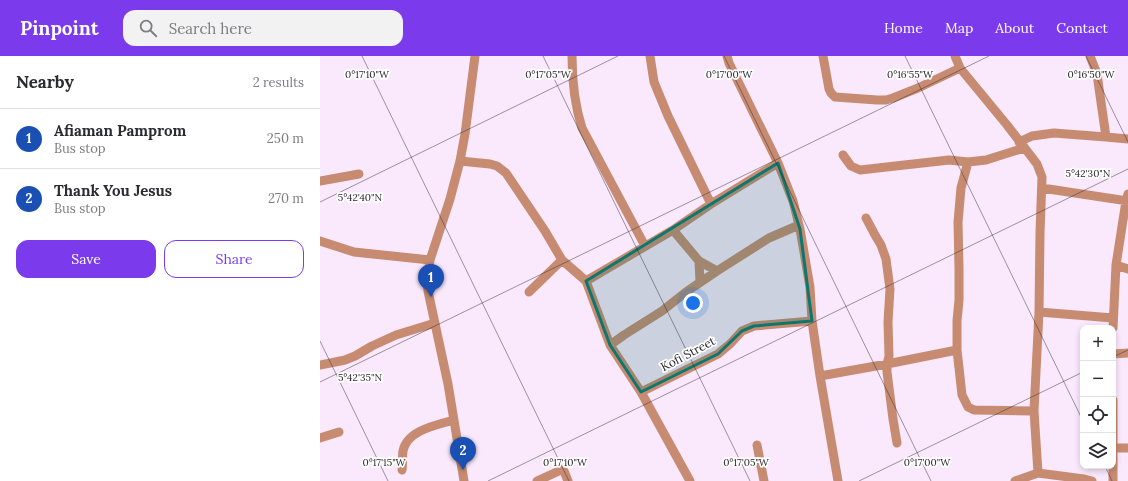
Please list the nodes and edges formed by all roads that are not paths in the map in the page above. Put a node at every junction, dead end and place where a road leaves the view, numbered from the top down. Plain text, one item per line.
1 (475, 56) edge
2 (572, 56) edge
3 (650, 56) edge
4 (727, 56) edge
5 (823, 56) edge
6 (954, 56) edge
7 (1090, 56) edge
8 (960, 68) junction
9 (1106, 137) junction
10 (1128, 138) edge
11 (1021, 145) junction
12 (843, 155) dead end
13 (460, 160) junction
14 (968, 162) junction
15 (778, 163) junction
16 (359, 174) dead end
17 (320, 181) edge
18 (1042, 188) junction
19 (1127, 198) edge
20 (711, 204) junction
21 (866, 218) dead end
22 (799, 225) junction
23 (673, 230) junction
24 (320, 240) edge
25 (645, 246) junction
26 (430, 260) junction
27 (562, 260) junction
28 (699, 261) junction
29 (1116, 265) junction
30 (1128, 269) edge
31 (717, 271) junction
32 (586, 281) junction
33 (700, 282) junction
34 (529, 292) dead end
35 (1039, 312) junction
36 (1113, 318) junction
37 (812, 321) junction
38 (435, 323) junction
39 (1113, 325) edge
40 (610, 345) junction
41 (957, 350) junction
42 (1128, 353) edge
43 (1116, 354) edge
44 (320, 364) edge
45 (887, 364) junction
46 (820, 376) junction
47 (641, 392) junction
48 (1034, 411) junction
49 (454, 420) junction
50 (339, 432) dead end
51 (320, 438) edge
52 (897, 443) dead end
53 (757, 445) dead end
54 (1116, 448) edge
55 (1128, 448) edge
56 (1113, 469) edge
57 (402, 470) dead end
58 (1038, 473) junction
59 (464, 481) edge
60 (537, 481) edge
61 (568, 481) edge
62 (690, 481) edge
63 (764, 481) edge
64 (838, 481) edge
65 (1015, 481) edge
66 (1092, 481) edge
67 (1113, 481) edge

1 - 13 street
2 - 25 street
3 - 20 street
4 - 15 street
5 - 8 street
6 - 8 street
7 - 9 street
8 - 11 street
9 - 10 street
9 - 11 street
11 - 14 street
11 - 18 street
12 - 14 street
13 - 26 street
13 - 27 street
14 - 41 street
15 - 20 street
15 - 22 street
16 - 17 street
18 - 19 street
18 - 35 street
19 - 29 street
20 - 23 street
21 - 45 street
22 - 31 street
22 - 37 street
23 - 25 street
23 - 28 street
24 - 26 street
25 - 32 street
26 - 38 street
27 - 32 street
27 - 34 street
28 - 31 street
28 - 33 street
29 - 30 street
29 - 36 street
31 - 33 street
32 - 40 street
33 - 40 street
35 - 36 street
35 - 48 street
36 - 39 street
37 - 46 street
37 - 47 street, Kofi Street
38 - 44 street
38 - 49 street
40 - 47 street
41 - 45 street
41 - 48 street
42 - 43 street
45 - 46 street
45 - 52 street
46 - 64 street
47 - 62 street
48 - 58 street
49 - 57 street
49 - 59 street
50 - 51 street
53 - 63 street
54 - 55 street
56 - 67 street
58 - 65 street
58 - 66 street
60 - 61 street

